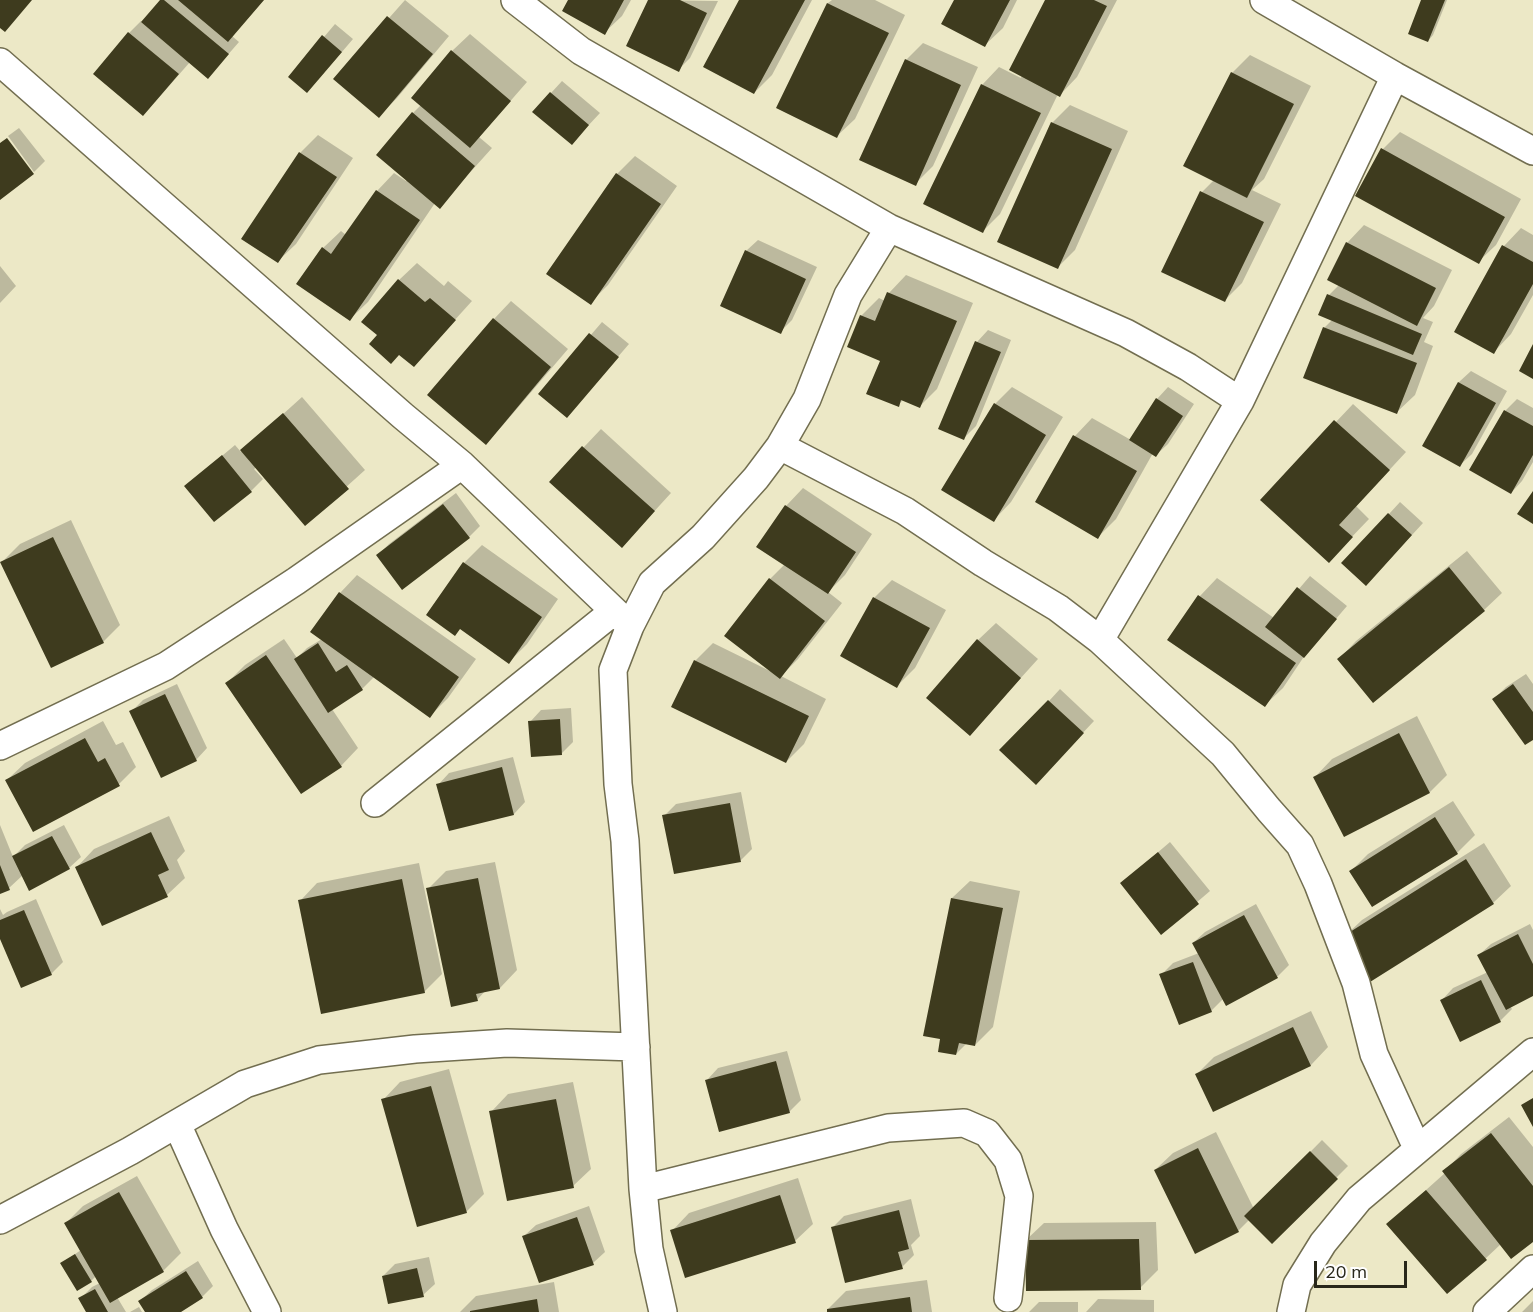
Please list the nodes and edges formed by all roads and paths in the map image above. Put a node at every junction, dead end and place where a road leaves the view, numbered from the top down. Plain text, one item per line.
1 (515, 0) edge
2 (1264, 0) edge
3 (0, 62) edge
4 (1395, 76) junction
5 (1533, 151) edge
6 (889, 228) junction
7 (1240, 400) junction
8 (780, 446) junction
9 (462, 465) junction
10 (622, 619) junction
11 (1100, 640) junction
12 (0, 746) edge
13 (375, 803) dead end
14 (636, 1047) junction
15 (1533, 1052) edge
16 (177, 1124) junction
17 (1417, 1148) junction
18 (643, 1189) junction
19 (0, 1220) edge
20 (1533, 1269) edge
21 (1008, 1298) dead end
22 (267, 1312) edge
23 (663, 1312) edge
24 (1291, 1312) edge
25 (1487, 1312) edge

1 - 6 street
2 - 4 street
3 - 9 street
4 - 5 street
4 - 7 street
6 - 7 street
6 - 8 street
7 - 11 street
8 - 10 street
8 - 11 street
9 - 10 street
9 - 12 street
10 - 13 street
10 - 14 street
11 - 17 street
14 - 16 street
14 - 18 street
15 - 17 street
16 - 19 street
16 - 22 street
17 - 24 street
18 - 21 street
18 - 23 street
20 - 25 street

